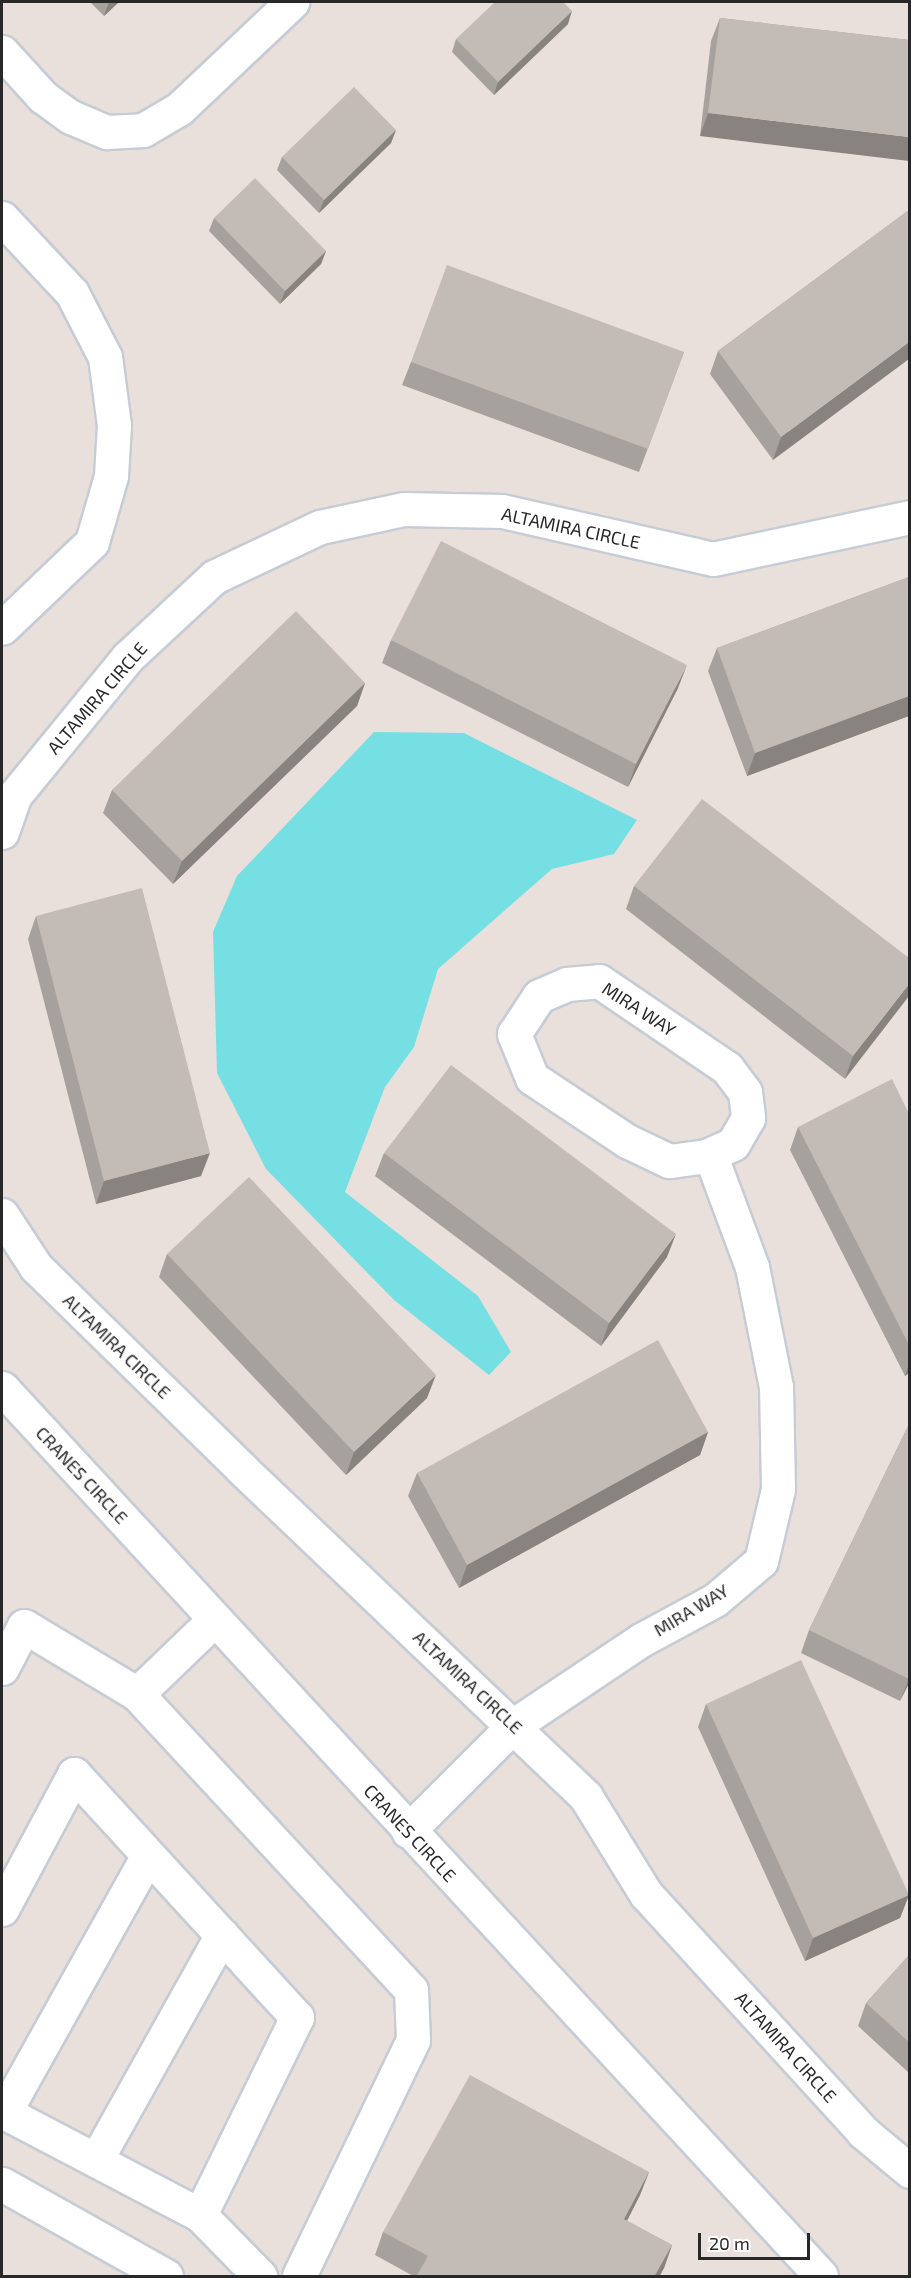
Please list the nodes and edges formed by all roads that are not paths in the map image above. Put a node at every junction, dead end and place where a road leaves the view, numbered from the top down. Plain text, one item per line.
1 (292, 2) edge
2 (2, 52) edge
3 (2, 218) edge
4 (909, 517) edge
5 (2, 628) edge
6 (2, 832) edge
7 (706, 1156) junction
8 (2, 1215) edge
9 (2, 1388) edge
10 (214, 1620) junction
11 (2, 1668) edge
12 (137, 1695) junction
13 (514, 1725) junction
14 (408, 1831) junction
15 (148, 1855) junction
16 (2, 1909) edge
17 (222, 1935) junction
18 (3, 2112) edge
19 (96, 2160) junction
20 (909, 2171) edge
21 (2, 2184) edge
22 (200, 2215) junction
23 (166, 2277) edge
24 (260, 2277) edge
25 (299, 2277) edge
26 (821, 2277) edge

1 - 2 street
3 - 5 street
4 - 6 street, ALTAMIRA CIRCLE
7 - 7 street, MIRA WAY
7 - 13 street, MIRA WAY
8 - 13 street, ALTAMIRA CIRCLE
9 - 10 street, CRANES CIRCLE
10 - 12 street
10 - 14 street, CRANES CIRCLE
11 - 12 street
12 - 25 street
13 - 14 street, MIRA WAY
13 - 20 street, ALTAMIRA CIRCLE
14 - 26 street, CRANES CIRCLE
15 - 16 street
15 - 17 street
15 - 18 street
17 - 19 street
17 - 22 street
18 - 19 street
19 - 22 street
21 - 23 street
22 - 24 street

